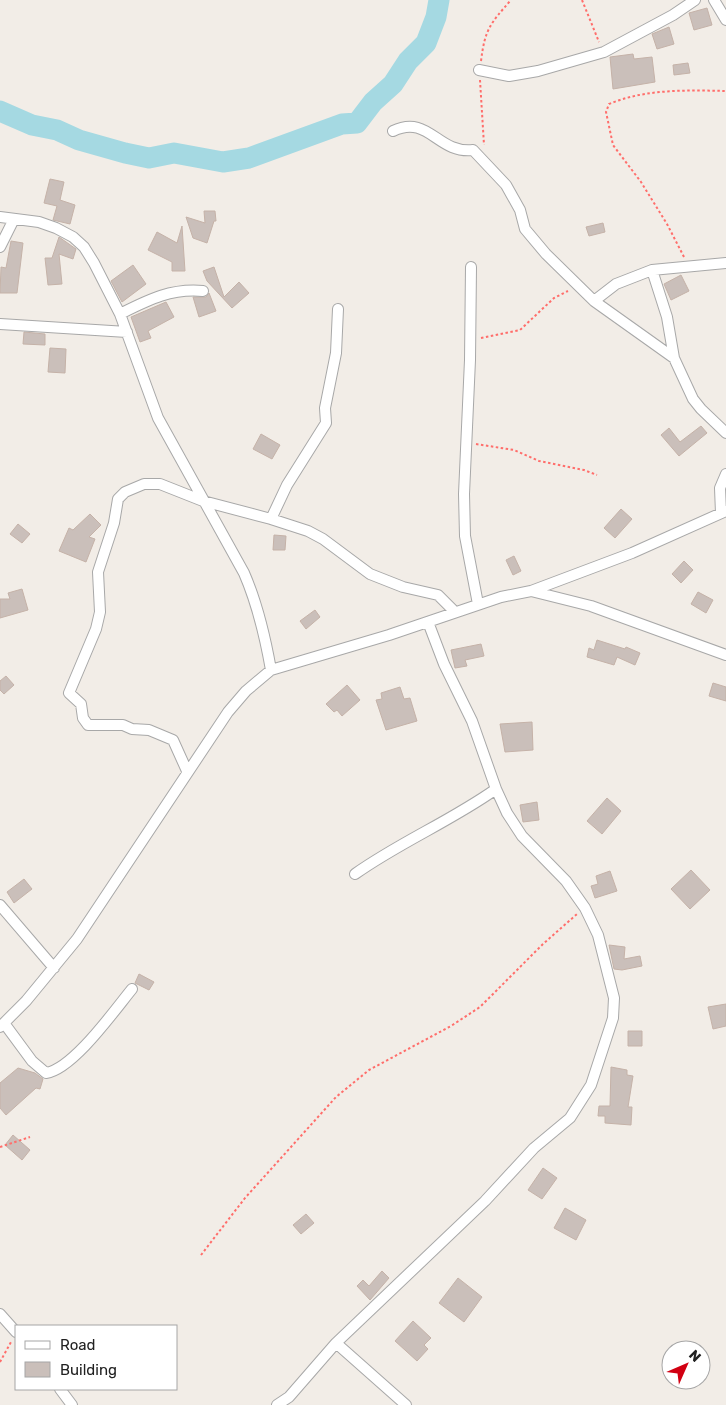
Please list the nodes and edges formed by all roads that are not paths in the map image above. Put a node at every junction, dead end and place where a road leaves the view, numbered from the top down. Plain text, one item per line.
1 (695, 0) edge
2 (714, 0) edge
3 (726, 20) edge
4 (479, 70) dead end
5 (393, 131) dead end
6 (0, 217) edge
7 (14, 219) junction
8 (0, 247) edge
9 (726, 263) edge
10 (471, 267) dead end
11 (652, 270) junction
12 (203, 291) dead end
13 (594, 301) junction
14 (338, 309) dead end
15 (120, 314) junction
16 (0, 324) edge
17 (127, 332) junction
18 (674, 358) junction
19 (726, 433) edge
20 (726, 474) edge
21 (203, 501) junction
22 (724, 512) edge
23 (271, 518) junction
24 (531, 591) junction
25 (478, 604) junction
26 (454, 611) junction
27 (428, 622) junction
28 (726, 655) edge
29 (271, 670) junction
30 (187, 772) junction
31 (496, 789) junction
32 (355, 874) dead end
33 (0, 905) edge
34 (54, 968) junction
35 (132, 989) dead end
36 (2, 1025) edge
37 (0, 1314) edge
38 (15, 1331) edge
39 (336, 1343) junction
40 (61, 1390) edge
41 (72, 1405) edge
42 (277, 1405) edge
43 (406, 1405) edge

1 - 4 street
2 - 3 street
5 - 13 street
6 - 7 street
7 - 8 street
7 - 15 street
9 - 11 street
10 - 25 street
11 - 13 street
11 - 18 street
12 - 15 street
13 - 18 street
14 - 23 street
15 - 17 street
16 - 17 street
17 - 21 street
18 - 19 street
20 - 22 street
21 - 23 street
21 - 29 street
21 - 30 street
22 - 24 street
23 - 26 street
24 - 25 street
24 - 28 street
25 - 26 street
26 - 27 street
27 - 29 street
27 - 31 street
29 - 30 street
30 - 34 street
31 - 32 street
31 - 39 street
33 - 34 street
34 - 36 street
35 - 36 street
37 - 38 street
39 - 42 street
39 - 43 street
40 - 41 street

